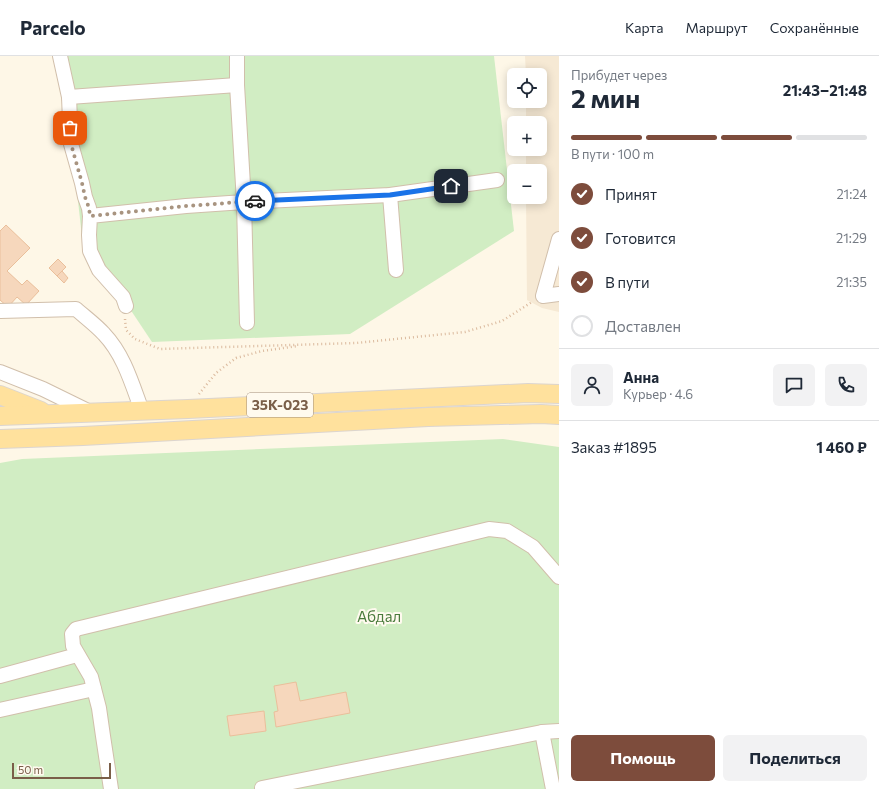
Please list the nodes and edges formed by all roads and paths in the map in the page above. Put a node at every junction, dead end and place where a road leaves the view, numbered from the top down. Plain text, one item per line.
1 (60, 56) edge
2 (237, 56) edge
3 (237, 85) junction
4 (69, 97) junction
5 (497, 180) dead end
6 (390, 195) junction
7 (244, 202) junction
8 (90, 216) junction
9 (559, 239) edge
10 (396, 270) dead end
11 (559, 294) edge
12 (543, 296) junction
13 (126, 306) joint
14 (0, 311) edge
15 (247, 323) dead end
16 (310, 344) junction
17 (0, 372) edge
18 (559, 394) edge
19 (0, 395) edge
20 (188, 409) junction
21 (142, 411) junction
22 (90, 412) junction
23 (48, 413) junction
24 (559, 415) edge
25 (0, 416) edge
26 (30, 438) junction
27 (0, 439) edge
28 (0, 447) edge
29 (559, 577) edge
30 (77, 655) junction
31 (0, 676) edge
32 (94, 690) junction
33 (0, 710) edge
34 (559, 731) edge
35 (542, 732) junction
36 (111, 789) edge
37 (262, 789) edge
38 (553, 789) edge

1 - 4 street
2 - 3 street
3 - 4 street
3 - 7 street
4 - 8 street
5 - 6 street
6 - 7 street
6 - 10 street
7 - 8 street
7 - 15 street
8 - 13 street
9 - 12 street
11 - 12 street
12 - 16 path
13 - 16 path
14 - 21 street
16 - 20 path
17 - 22 street
18 - 20 main road, 35К-023
19 - 23 main road
20 - 21 main road, 35К-023
21 - 22 main road, 35К-023
22 - 23 main road, 35К-023
23 - 25 main road, 35К-023
24 - 26 main road, 35К-023
26 - 27 main road, 35К-023
26 - 28 main road
29 - 30 street
30 - 31 street
30 - 32 street
32 - 33 street
32 - 36 street
34 - 35 street
35 - 37 street
35 - 38 street

